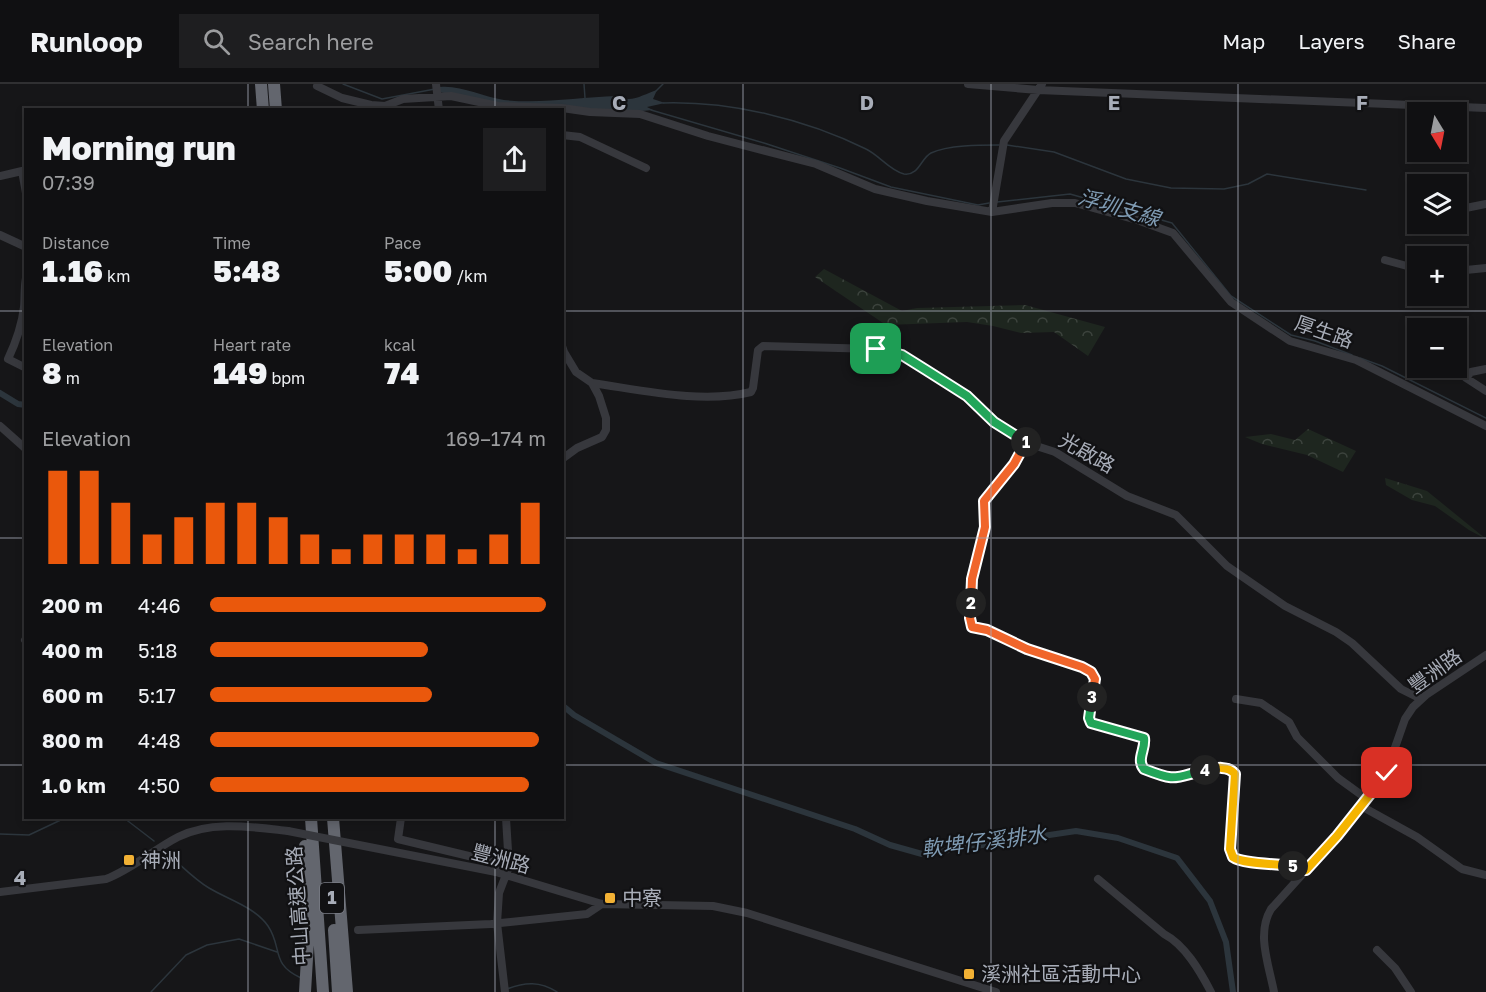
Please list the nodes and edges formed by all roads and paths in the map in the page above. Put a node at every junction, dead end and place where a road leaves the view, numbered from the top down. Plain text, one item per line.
1 (261, 84) edge
2 (274, 84) edge
3 (968, 84) edge
4 (317, 86) dead end
5 (1040, 87) edge
6 (437, 90) edge
7 (263, 108) edge
8 (276, 108) edge
9 (439, 108) edge
10 (562, 108) edge
11 (564, 108) edge
12 (1486, 108) edge
13 (564, 135) edge
14 (645, 168) dead end
15 (0, 176) edge
16 (24, 182) edge
17 (1486, 204) edge
18 (993, 206) junction
19 (1467, 208) edge
20 (0, 235) edge
21 (24, 246) edge
22 (1385, 260) dead end
23 (1407, 265) edge
24 (1486, 268) edge
25 (1467, 270) edge
26 (24, 297) edge
27 (564, 352) edge
28 (24, 367) edge
29 (1486, 369) edge
30 (592, 383) junction
31 (1486, 391) edge
32 (0, 426) edge
33 (1486, 426) edge
34 (1027, 442) junction
35 (24, 447) edge
36 (564, 458) edge
37 (1486, 655) edge
38 (1236, 699) dead end
39 (1421, 699) junction
40 (1367, 799) junction
41 (1361, 806) junction
42 (304, 819) edge
43 (311, 819) edge
44 (327, 819) edge
45 (333, 819) edge
46 (401, 819) edge
47 (506, 819) edge
48 (1306, 870) junction
49 (506, 874) junction
50 (1486, 875) edge
51 (1098, 879) dead end
52 (0, 892) edge
53 (602, 904) junction
54 (497, 923) junction
55 (358, 930) dead end
56 (1377, 950) dead end
57 (343, 983) edge
58 (505, 991) edge
59 (305, 992) edge
60 (324, 992) edge
61 (338, 992) edge
62 (996, 992) edge
63 (1211, 992) edge
64 (1274, 992) edge
65 (1411, 992) edge

1 - 7 highway
2 - 8 highway
3 - 5 street
4 - 6 street
5 - 12 street
5 - 18 street
6 - 9 street
6 - 10 street
11 - 18 street
13 - 14 street
15 - 16 street
17 - 19 street
18 - 33 street, 厚生路
20 - 21 street
22 - 23 street
24 - 25 street
26 - 28 street
27 - 30 street
29 - 31 street
30 - 34 street, 光啟路
30 - 36 street
32 - 35 street
34 - 39 street, 光啟路
34 - 48 street
37 - 39 street, 豐洲路
38 - 40 street
39 - 40 street, 豐洲路
40 - 41 street, 豐洲路
41 - 48 street, 豐洲路
41 - 50 street
42 - 59 highway
43 - 60 highway, 中山高速公路 / 1
44 - 57 highway, 中山高速公路 / 1
45 - 57 highway
46 - 49 street
47 - 49 street
48 - 64 street, 豐洲路
49 - 52 street, 豐洲路, bridge
49 - 53 street, 豐洲路
49 - 54 street
51 - 63 street
53 - 54 street
53 - 62 street, 豐洲路
54 - 55 street
54 - 58 street
56 - 65 street
57 - 61 highway, 中山高速公路 / 1

